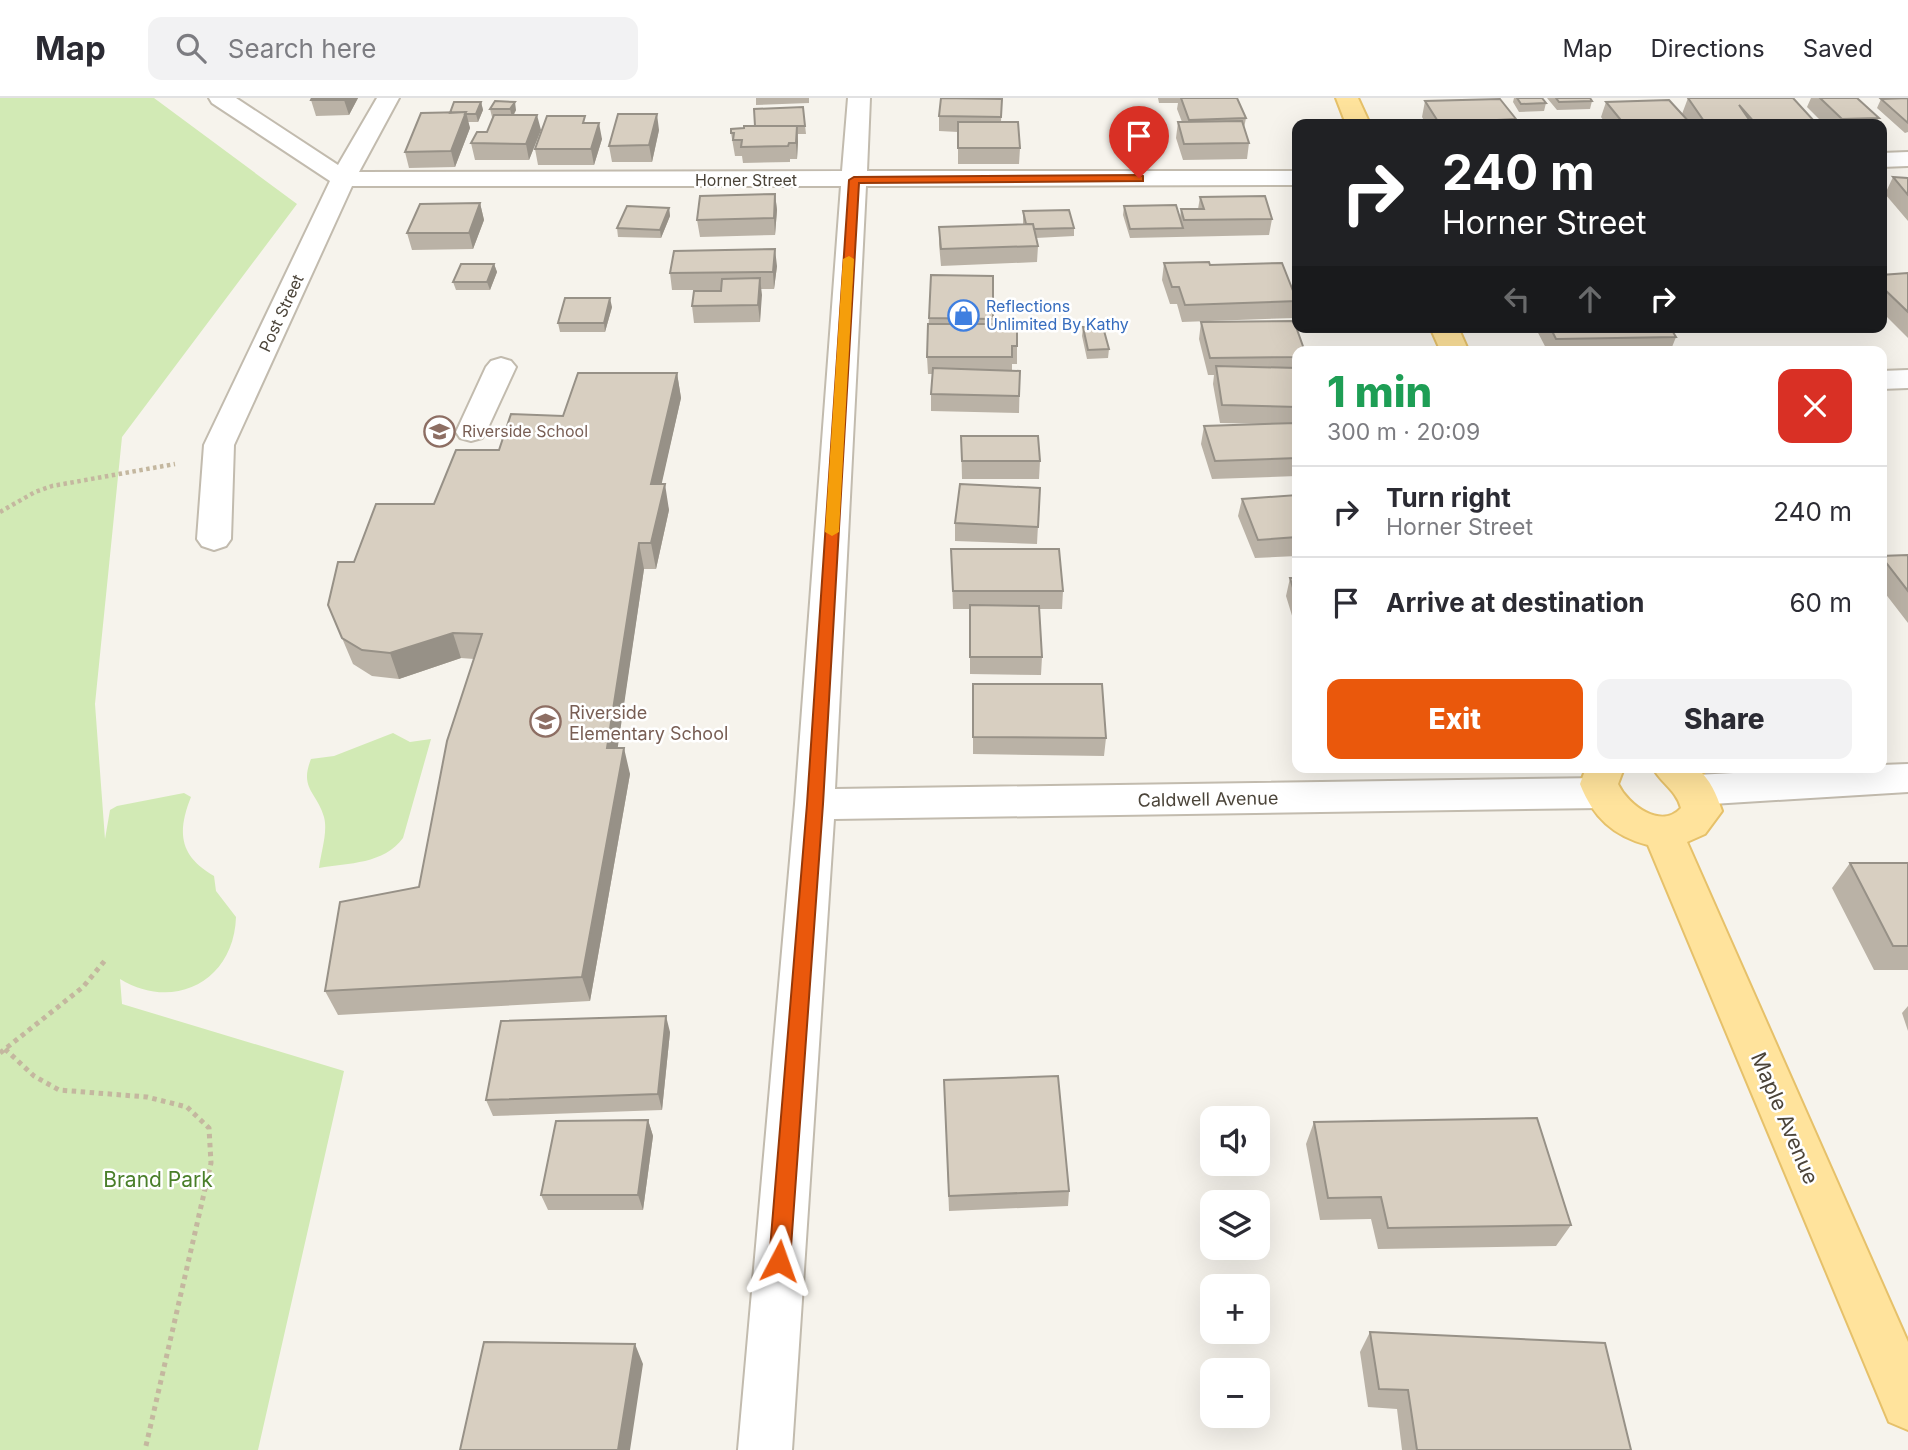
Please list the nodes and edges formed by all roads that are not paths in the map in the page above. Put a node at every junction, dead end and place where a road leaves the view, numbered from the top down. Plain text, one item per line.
1 (220, 98) edge
2 (388, 98) edge
3 (859, 98) edge
4 (1347, 98) edge
5 (1356, 119) edge
6 (1908, 159) edge
7 (1887, 160) edge
8 (1292, 178) edge
9 (344, 179) junction
10 (854, 180) junction
11 (500, 367) dead end
12 (1908, 379) edge
13 (1887, 380) edge
14 (471, 432) dead end
15 (214, 539) dead end
16 (1908, 778) edge
17 (1684, 779) edge
18 (1603, 781) edge
19 (815, 804) junction
20 (1663, 832) junction
21 (1908, 1403) edge
22 (765, 1450) edge

1 - 9 street
2 - 9 street, Post Street
3 - 10 street
4 - 5 main road
6 - 7 street
8 - 10 street, Horner Street
9 - 10 street, Horner Street
9 - 15 street, Post Street
10 - 19 street
11 - 14 street
12 - 13 street
16 - 17 street
17 - 20 main road
18 - 19 street, Caldwell Avenue
18 - 20 main road
19 - 22 street
20 - 21 main road, Maple Avenue

